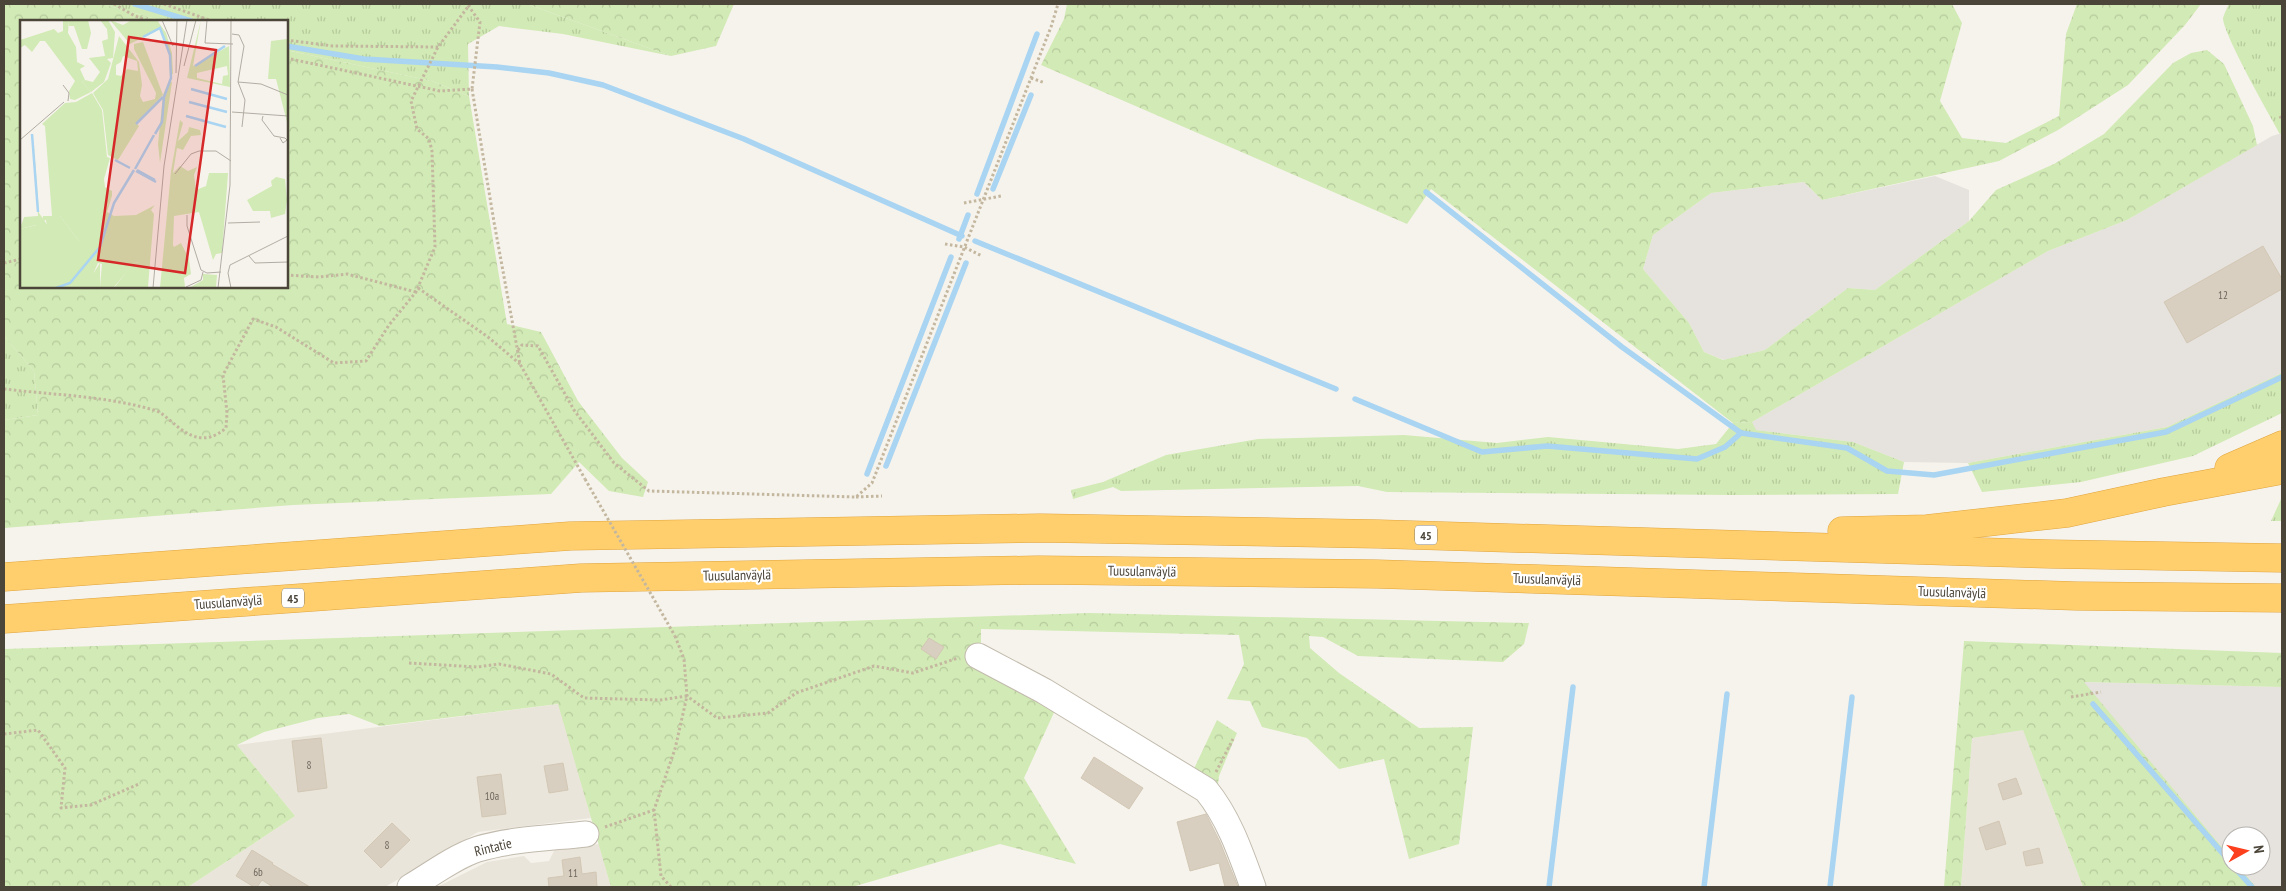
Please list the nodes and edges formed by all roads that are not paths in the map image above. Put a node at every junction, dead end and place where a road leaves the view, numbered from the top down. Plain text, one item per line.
1 (2282, 445) edge
2 (2282, 470) edge
3 (2164, 492) junction
4 (1731, 545) junction
5 (2282, 558) edge
6 (4, 577) edge
7 (2076, 596) junction
8 (2282, 598) edge
9 (2282, 614) edge
10 (4, 620) edge
11 (978, 656) road end
12 (586, 834) road end
13 (410, 887) edge
14 (1253, 887) edge

1 - 3 highway
2 - 3 highway
3 - 4 highway
4 - 5 highway, 45
4 - 6 highway, 45
7 - 8 highway, Tuusulanväylä / 45
7 - 9 highway
7 - 10 highway, Tuusulanväylä / 45
11 - 14 street
12 - 13 street, Rintatie

